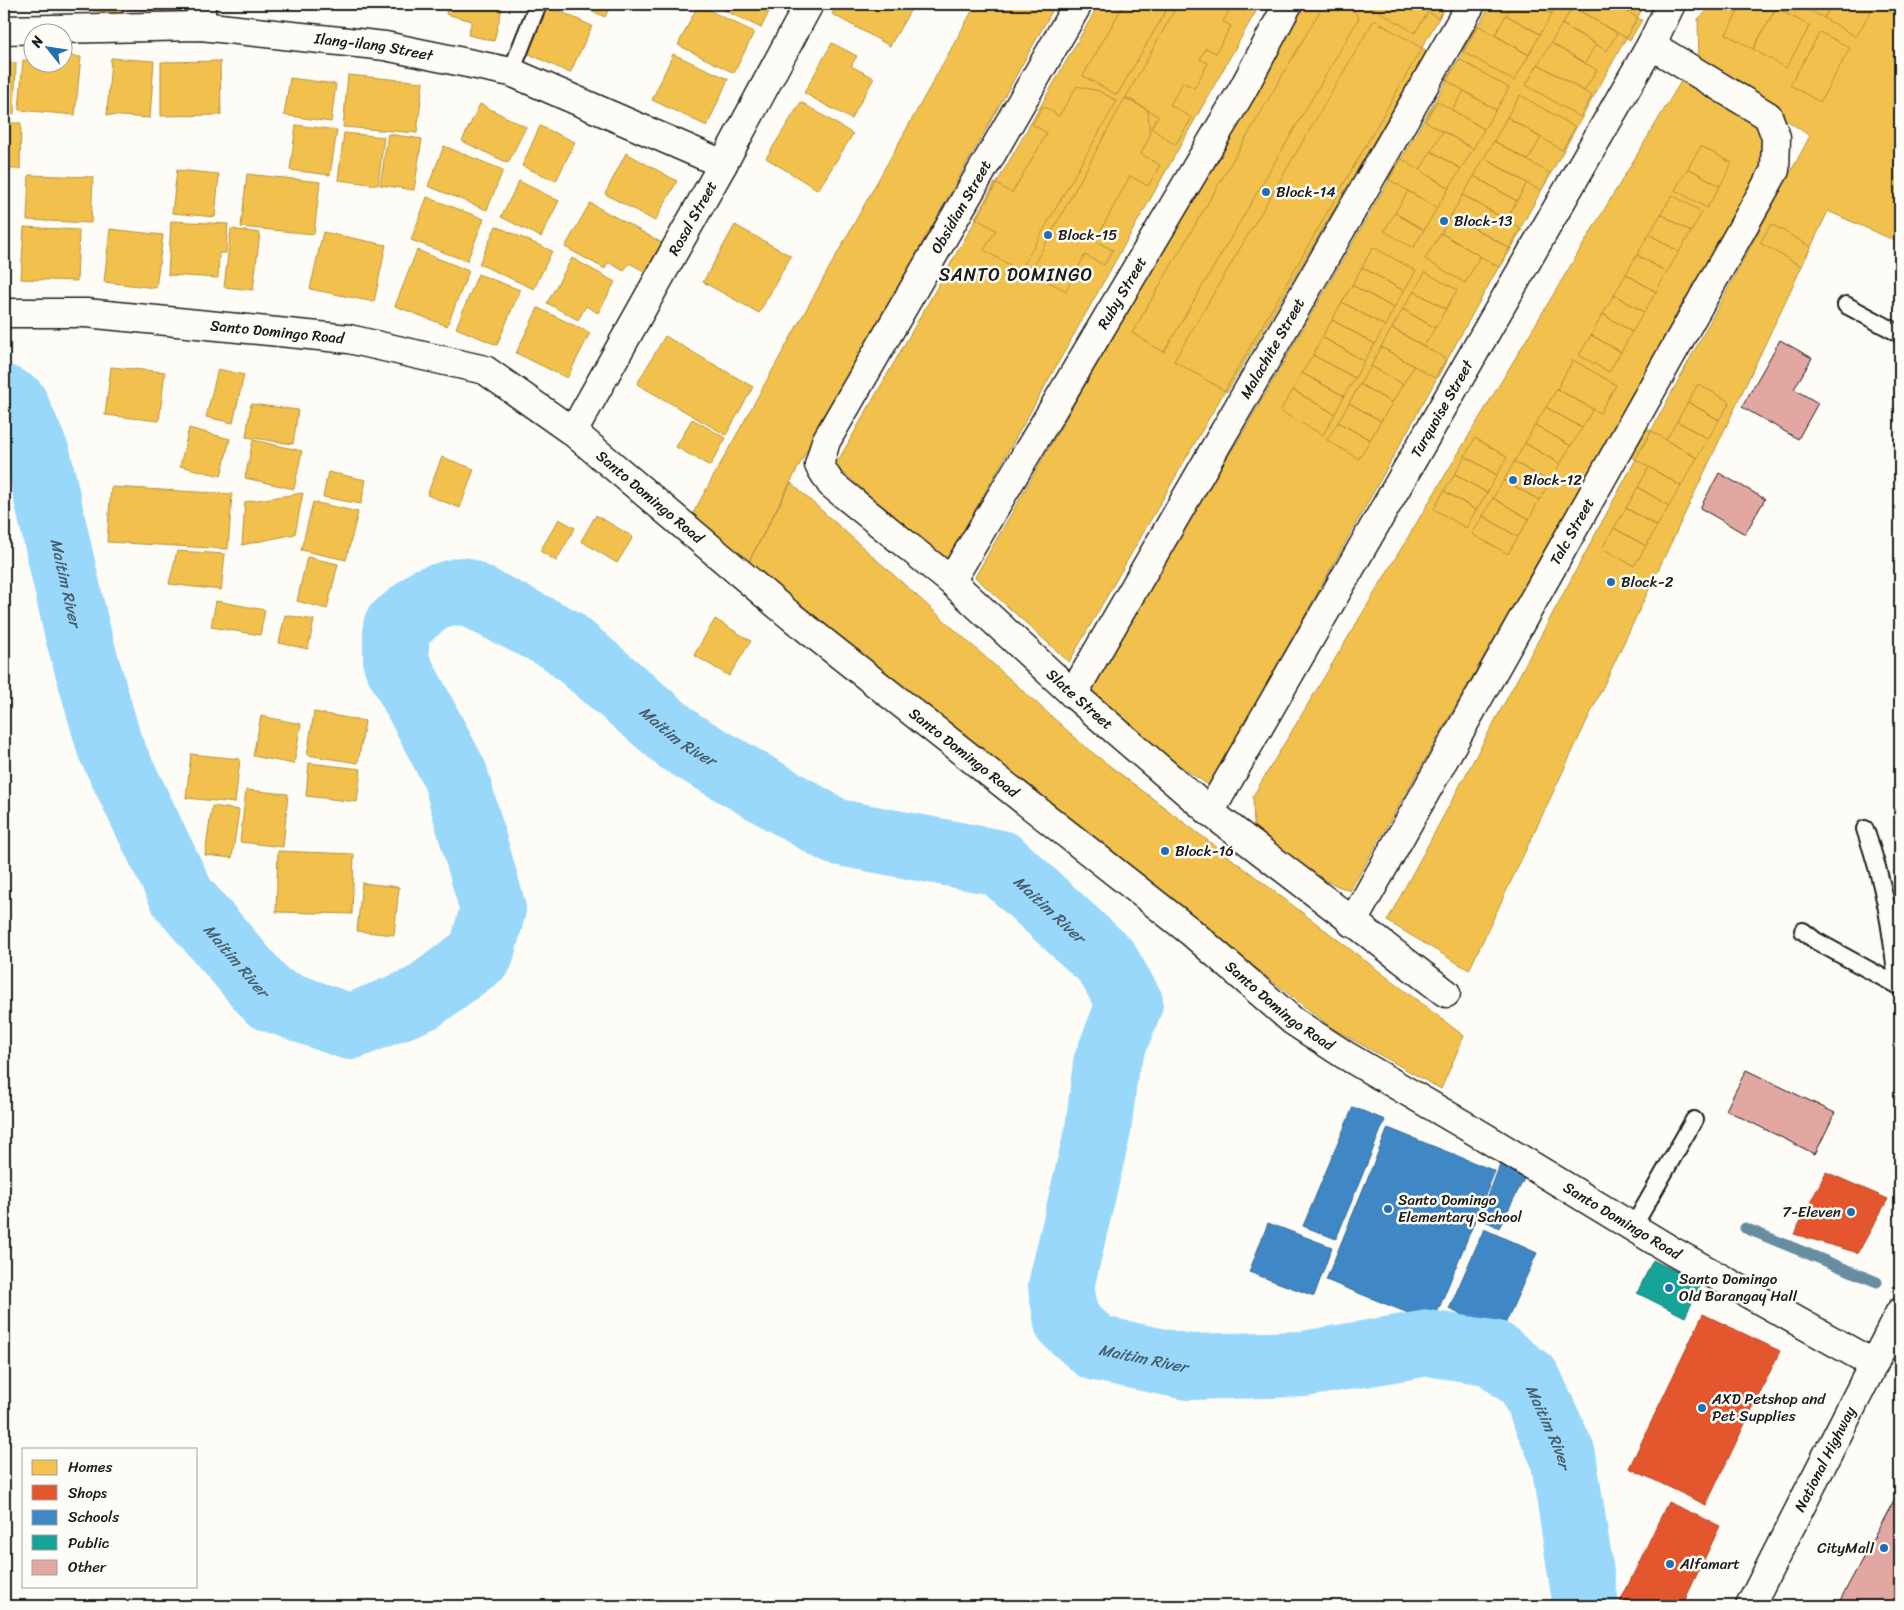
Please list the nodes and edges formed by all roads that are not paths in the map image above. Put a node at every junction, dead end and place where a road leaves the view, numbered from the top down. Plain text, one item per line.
1 (538, 4) edge
2 (809, 4) edge
3 (1078, 4) edge
4 (1288, 4) edge
5 (1471, 4) edge
6 (1671, 4) edge
7 (201, 15) edge
8 (4, 30) edge
9 (1651, 45) junction
10 (511, 72) junction
11 (723, 164) junction
12 (1846, 305) dead end
13 (4, 313) edge
14 (1900, 334) edge
15 (573, 432) junction
16 (819, 465) joint
17 (951, 581) junction
18 (1073, 694) junction
19 (1210, 812) junction
20 (1865, 828) dead end
21 (1352, 923) junction
22 (1803, 931) dead end
23 (1899, 986) edge
24 (1446, 993) dead end
25 (1694, 1120) dead end
26 (1633, 1227) junction
27 (1900, 1312) edge
28 (1874, 1364) junction
29 (1750, 1606) edge

1 - 10 lane
2 - 11 street, Rosal Street
3 - 16 street, Obsidian Street
4 - 17 street, Ruby Street
5 - 18 street, Malachite Street
6 - 9 street, Turquoise Street
7 - 8 street, Ilang-ilang Street
7 - 10 street, Ilang-ilang Street
9 - 19 street, Turquoise Street
9 - 21 street, Talc Street
10 - 11 street, Ilang-ilang Street
11 - 15 street, Rosal Street
12 - 14 lane
13 - 15 street, Santo Domingo Road
15 - 26 street, Santo Domingo Road
16 - 17 street, Slate Street
17 - 18 street, Slate Street
18 - 19 street, Slate Street
19 - 21 street, Slate Street
20 - 23 lane
21 - 24 street, Slate Street
22 - 23 lane
25 - 26 lane
26 - 28 street, Santo Domingo Road
27 - 28 street, National Highway
28 - 29 street, National Highway

